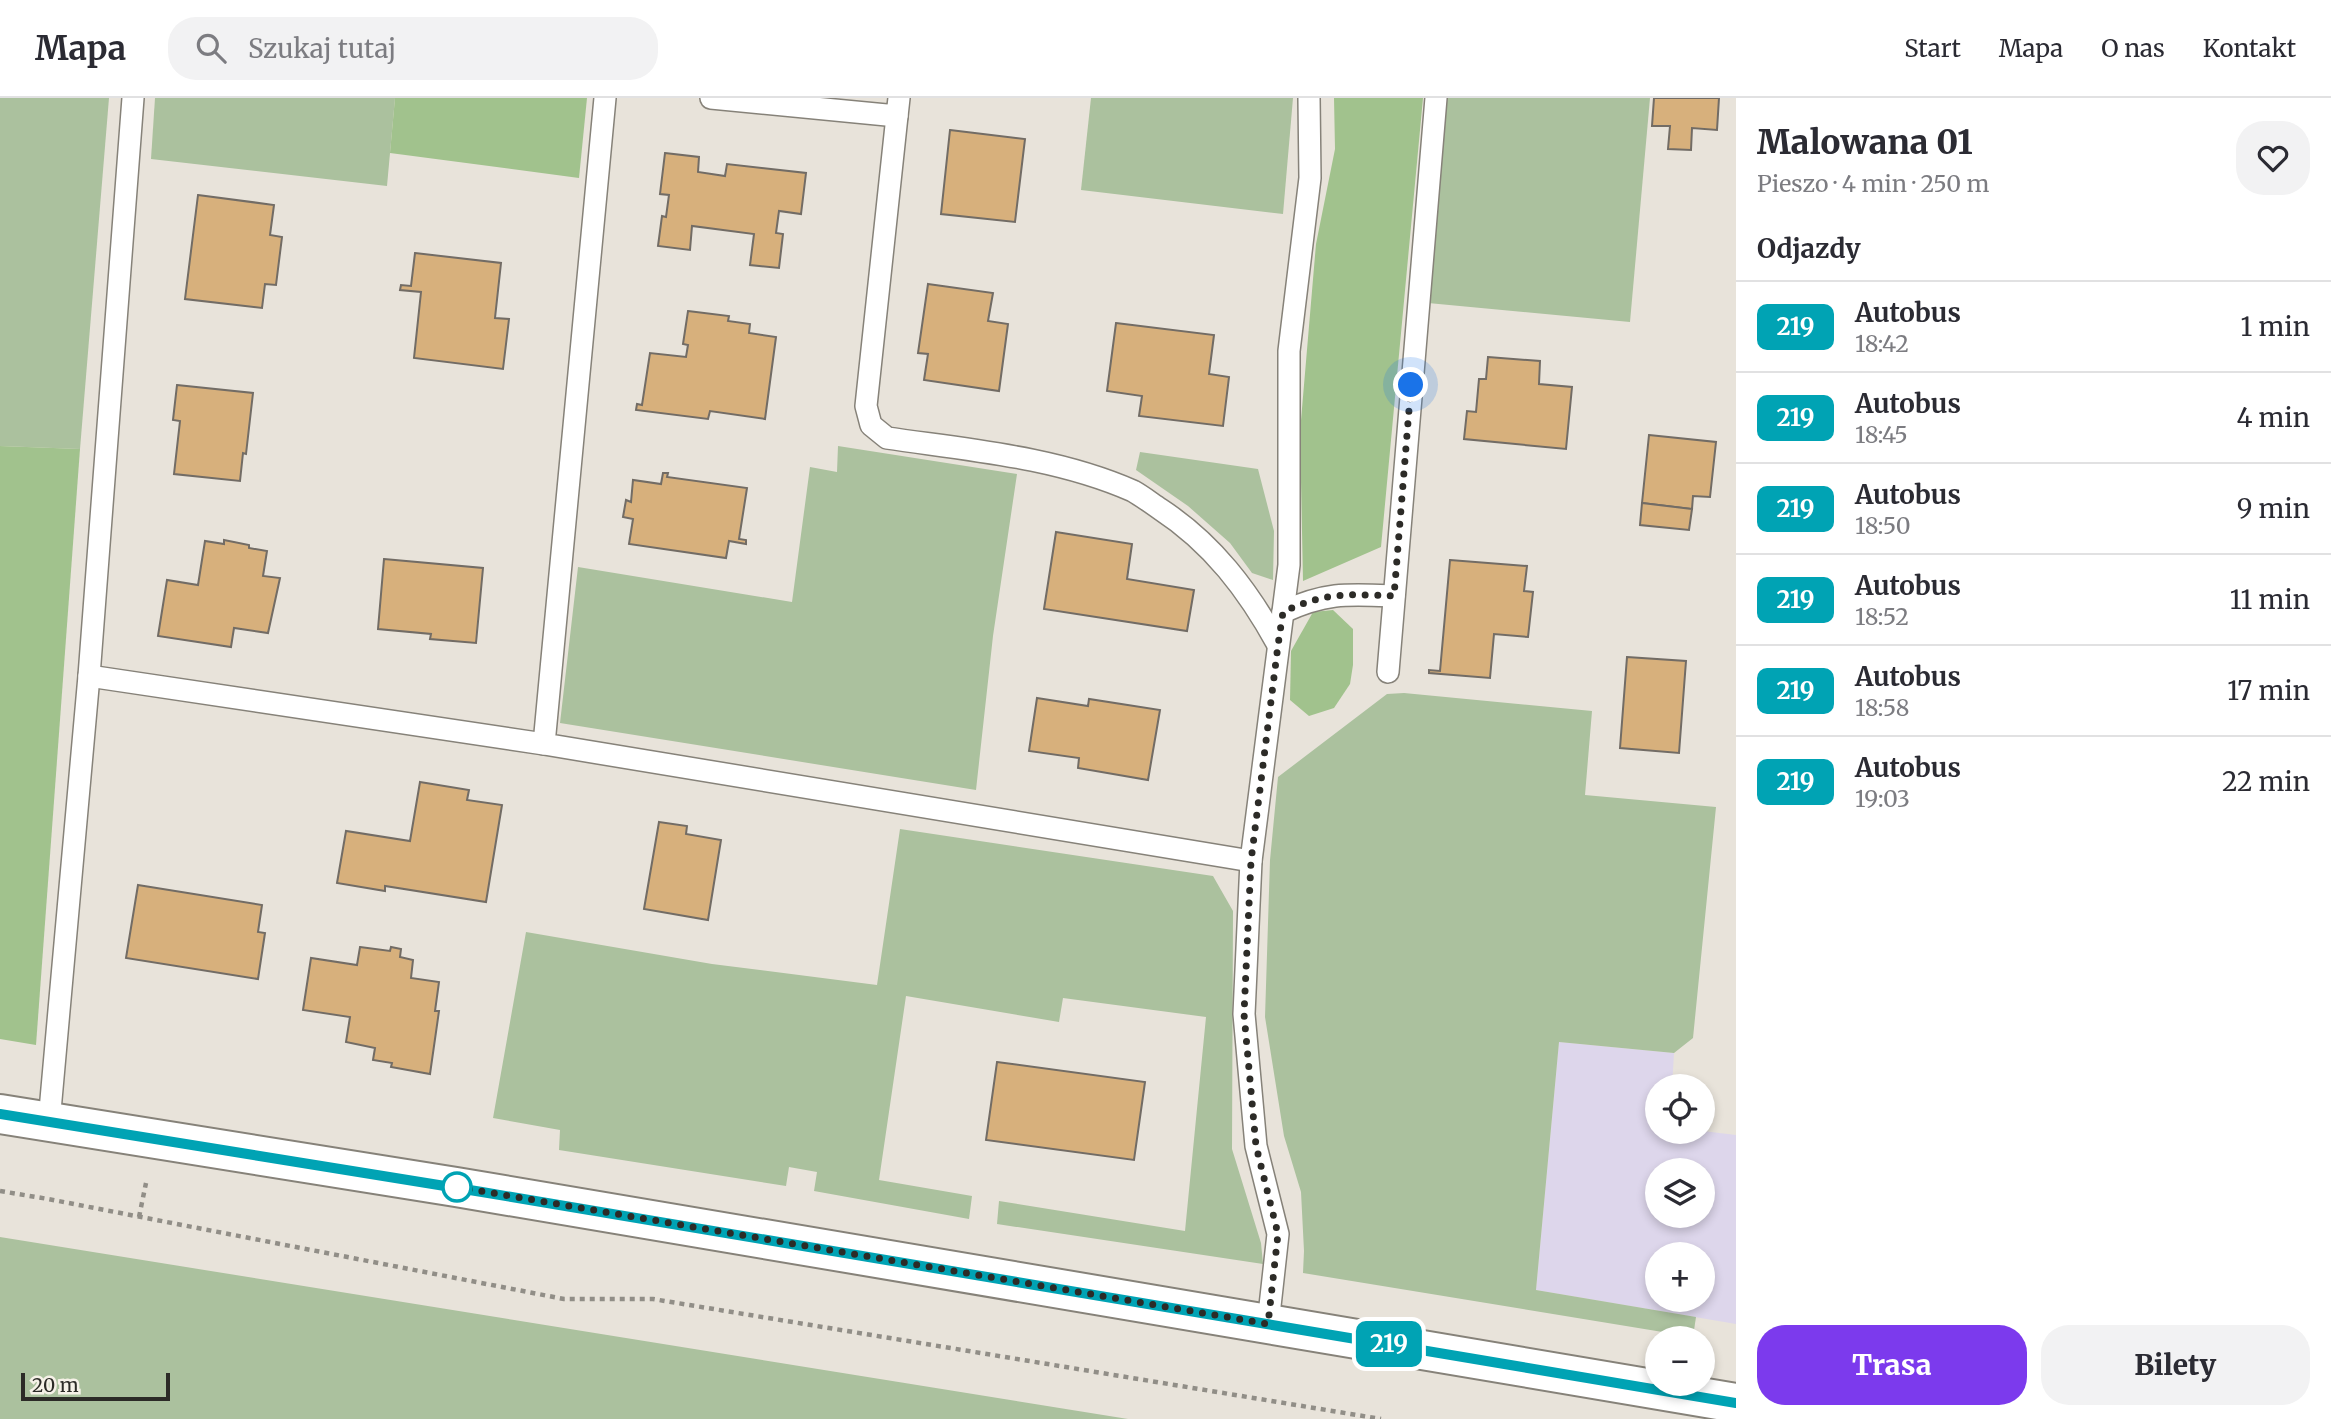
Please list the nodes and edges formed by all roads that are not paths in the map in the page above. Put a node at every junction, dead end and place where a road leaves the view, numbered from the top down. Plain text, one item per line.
1 (134, 98) edge
2 (605, 98) edge
3 (711, 98) edge
4 (1309, 98) edge
5 (1436, 98) edge
6 (898, 107) edge
7 (1394, 596) junction
8 (1283, 612) junction
9 (1278, 645) junction
10 (1388, 672) dead end
11 (89, 676) junction
12 (544, 744) junction
13 (1251, 861) junction
14 (0, 1114) edge
15 (49, 1122) junction
16 (1268, 1324) junction
17 (1736, 1403) edge

1 - 11 lane
2 - 12 lane
3 - 6 lane
4 - 8 lane
5 - 7 lane
6 - 9 lane
7 - 8 lane
7 - 10 lane
8 - 9 lane
9 - 13 lane
11 - 12 lane
11 - 15 lane
12 - 13 lane
13 - 16 lane
14 - 15 street
15 - 16 street
16 - 17 street

